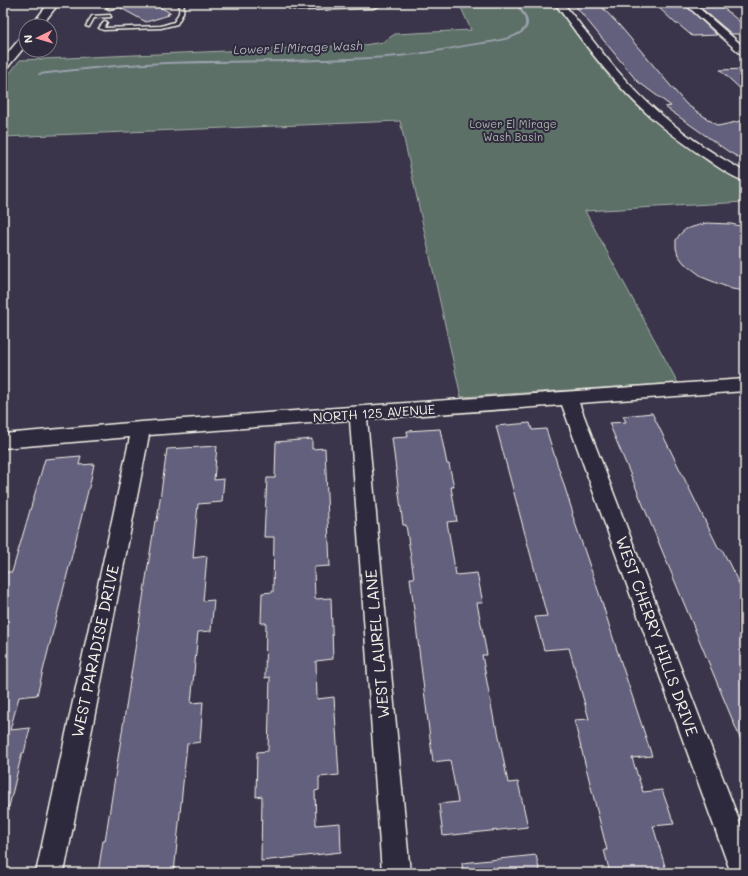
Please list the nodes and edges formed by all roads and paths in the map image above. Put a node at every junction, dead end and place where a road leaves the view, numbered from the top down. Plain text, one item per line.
1 (54, 3) edge
2 (109, 3) edge
3 (182, 3) edge
4 (290, 3) edge
5 (295, 3) edge
6 (378, 3) edge
7 (559, 3) edge
8 (688, 3) edge
9 (103, 5) dead end
10 (117, 6) dead end
11 (109, 8) dead end
12 (114, 12) dead end
13 (181, 13) junction
14 (173, 16) dead end
15 (42, 18) edge
16 (107, 19) junction
17 (88, 26) dead end
18 (135, 26) dead end
19 (120, 30) junction
20 (18, 47) edge
21 (745, 53) edge
22 (3, 65) edge
23 (745, 176) edge
24 (745, 385) edge
25 (569, 399) junction
26 (358, 414) junction
27 (141, 429) junction
28 (3, 441) edge
29 (50, 873) edge
30 (396, 873) edge
31 (745, 873) edge

1 - 15 main road
2 - 9 lane
3 - 13 lane
4 - 5 lane
4 - 6 lane
7 - 23 street
8 - 21 street
10 - 11 lane
12 - 16 lane
13 - 14 lane
13 - 19 lane
16 - 17 lane
16 - 19 lane
18 - 19 lane
20 - 22 main road
24 - 25 street, NORTH 125 AVENUE
25 - 26 street, NORTH 125 AVENUE
25 - 31 street, WEST CHERRY HILLS DRIVE
26 - 27 street, NORTH 125 AVENUE
26 - 30 street, WEST LAUREL LANE
27 - 28 street, NORTH 125 AVENUE
27 - 29 street, WEST PARADISE DRIVE

